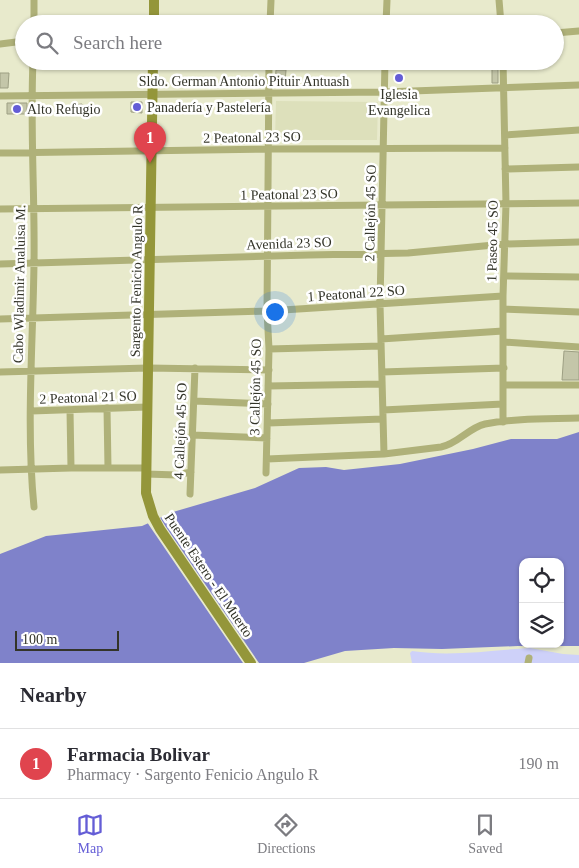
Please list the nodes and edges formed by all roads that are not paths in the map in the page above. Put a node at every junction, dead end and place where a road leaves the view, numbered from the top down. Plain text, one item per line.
1 (34, 0) edge
2 (154, 0) edge
3 (272, 0) edge
4 (387, 0) edge
5 (499, 0) edge
6 (34, 15) edge
7 (154, 15) edge
8 (271, 15) edge
9 (386, 15) edge
10 (500, 15) edge
11 (579, 31) edge
12 (564, 32) edge
13 (15, 42) edge
14 (0, 44) edge
15 (32, 70) edge
16 (153, 70) edge
17 (269, 70) edge
18 (385, 70) edge
19 (503, 70) edge
20 (579, 85) edge
21 (504, 88) junction
22 (384, 92) junction
23 (268, 93) junction
24 (153, 94) junction
25 (0, 96) edge
26 (31, 96) junction
27 (579, 130) edge
28 (505, 135) junction
29 (383, 148) junction
30 (505, 148) junction
31 (268, 149) junction
32 (152, 151) junction
33 (0, 153) edge
34 (32, 153) junction
35 (579, 167) edge
36 (505, 169) junction
37 (579, 203) edge
38 (506, 204) junction
39 (381, 205) junction
40 (268, 207) junction
41 (33, 208) junction
42 (151, 208) junction
43 (0, 209) edge
44 (579, 242) edge
45 (505, 244) junction
46 (382, 254) junction
47 (267, 256) junction
48 (150, 260) junction
49 (34, 263) junction
50 (0, 264) edge
51 (504, 276) junction
52 (579, 277) edge
53 (503, 296) junction
54 (380, 304) junction
55 (503, 308) junction
56 (267, 312) junction
57 (579, 312) edge
58 (149, 315) junction
59 (0, 319) edge
60 (31, 319) junction
61 (503, 331) junction
62 (381, 342) junction
63 (504, 342) junction
64 (579, 347) edge
65 (269, 349) junction
66 (148, 368) junction
67 (195, 368) junction
68 (504, 368) junction
69 (269, 370) junction
70 (30, 371) junction
71 (0, 372) edge
72 (382, 372) junction
73 (382, 384) junction
74 (504, 385) junction
75 (579, 385) edge
76 (268, 386) junction
77 (194, 402) junction
78 (268, 404) junction
79 (503, 404) junction
80 (147, 407) junction
81 (107, 408) junction
82 (70, 410) junction
83 (382, 410) junction
84 (31, 411) junction
85 (579, 418) edge
86 (383, 419) junction
87 (504, 422) junction
88 (268, 423) junction
89 (192, 435) junction
90 (267, 438) junction
91 (384, 454) junction
92 (267, 459) junction
93 (71, 468) junction
94 (108, 468) junction
95 (31, 469) junction
96 (0, 470) edge
97 (146, 471) junction
98 (191, 472) junction
99 (266, 473) dead end
100 (190, 494) dead end
101 (148, 501) joint
102 (34, 507) dead end
103 (251, 663) edge

1 - 6 street
2 - 7 street
3 - 8 street
4 - 9 street
5 - 10 street
11 - 12 street
13 - 14 street
15 - 26 street, Cabo Wladimir Analuisa M.
16 - 24 street, Sargento Fenicio Angulo R
17 - 23 street, 3 Callejón 45 SO
18 - 22 street, 2 Callejón 45 SO
19 - 21 street, 1 Paseo 45 SO
20 - 21 street, Sldo. German Antonio Pituir Antuash
21 - 22 street, Sldo. German Antonio Pituir Antuash
21 - 28 street, 1 Paseo 45 SO
22 - 23 street, Sldo. German Antonio Pituir Antuash
22 - 29 street, 2 Callejón 45 SO
23 - 24 street, Sldo. German Antonio Pituir Antuash
23 - 31 street, 3 Callejón 45 SO
24 - 26 street, Sldo. German Antonio Pituir Antuash
24 - 32 street, Sargento Fenicio Angulo R
25 - 26 street, Sldo. German Antonio Pituir Antuash
26 - 34 street, Cabo Wladimir Analuisa M.
27 - 28 street
28 - 30 street, 1 Paseo 45 SO
29 - 30 street, 2 Peatonal 23 SO
29 - 31 street, 2 Peatonal 23 SO
29 - 39 street, 2 Callejón 45 SO
30 - 36 street, 1 Paseo 45 SO
31 - 32 street, 2 Peatonal 23 SO
31 - 40 street, 3 Callejón 45 SO
32 - 34 street, 2 Peatonal 23 SO
32 - 42 street, Sargento Fenicio Angulo R
33 - 34 street, 2 Peatonal 23 SO
34 - 41 street, Cabo Wladimir Analuisa M.
35 - 36 street
36 - 38 street, 1 Paseo 45 SO
37 - 38 street, 1 Peatonal 23 SO
38 - 39 street, 1 Peatonal 23 SO
38 - 45 street, 1 Paseo 45 SO
39 - 40 street, 1 Peatonal 23 SO
39 - 46 street, 2 Callejón 45 SO
40 - 42 street, 1 Peatonal 23 SO
40 - 47 street, 3 Callejón 45 SO
41 - 42 street, 1 Peatonal 23 SO
41 - 43 street, 1 Peatonal 23 SO
41 - 49 street, Cabo Wladimir Analuisa M.
42 - 48 street, Sargento Fenicio Angulo R
44 - 45 street, Avenida 23 SO
45 - 46 street, Avenida 23 SO
45 - 51 street, 1 Paseo 45 SO
46 - 47 street, Avenida 23 SO
46 - 54 street, 2 Callejón 45 SO
47 - 48 street, Avenida 23 SO
47 - 56 street, 3 Callejón 45 SO
48 - 49 street, Avenida 23 SO
48 - 58 street, Sargento Fenicio Angulo R
49 - 50 street, Avenida 23 SO
49 - 60 street, Cabo Wladimir Analuisa M.
51 - 52 street
51 - 53 street, 1 Paseo 45 SO
53 - 54 street, 1 Peatonal 22 SO
53 - 55 street, 1 Paseo 45 SO
54 - 56 street, 1 Peatonal 22 SO
54 - 62 street, 2 Callejón 45 SO
55 - 57 street
55 - 61 street, 1 Paseo 45 SO
56 - 58 street, 1 Peatonal 22 SO
56 - 65 street, 3 Callejón 45 SO
58 - 60 street, 1 Peatonal 22 SO
58 - 66 street, Sargento Fenicio Angulo R
59 - 60 street, 1 Peatonal 22 SO
60 - 70 street, Cabo Wladimir Analuisa M.
61 - 62 street
61 - 63 street, 1 Paseo 45 SO
62 - 65 street
62 - 72 street, 2 Callejón 45 SO
63 - 64 street
63 - 68 street, 1 Paseo 45 SO
65 - 69 street, 3 Callejón 45 SO
66 - 67 street
66 - 70 street
66 - 80 street, Sargento Fenicio Angulo R
67 - 69 street
67 - 77 street, 4 Callejón 45 SO
68 - 72 street
68 - 74 street, 1 Paseo 45 SO
69 - 76 street, 3 Callejón 45 SO
70 - 71 street
70 - 84 street, Cabo Wladimir Analuisa M.
72 - 73 street, 2 Callejón 45 SO
73 - 76 street
73 - 83 street, 2 Callejón 45 SO
74 - 75 street
74 - 79 street, 1 Paseo 45 SO
76 - 78 street, 3 Callejón 45 SO
77 - 78 street
77 - 89 street, 4 Callejón 45 SO
78 - 88 street, 3 Callejón 45 SO
79 - 83 street
79 - 87 street, 1 Paseo 45 SO
80 - 81 street, 2 Peatonal 21 SO
80 - 97 street, Sargento Fenicio Angulo R
81 - 82 street, 2 Peatonal 21 SO
81 - 94 street
82 - 84 street, 2 Peatonal 21 SO
82 - 93 street
83 - 86 street, 2 Callejón 45 SO
84 - 95 street, Cabo Wladimir Analuisa M.
85 - 87 street
86 - 88 street
86 - 91 street, 2 Callejón 45 SO
87 - 91 street
88 - 90 street, 3 Callejón 45 SO
89 - 90 street
89 - 98 street, 4 Callejón 45 SO
90 - 92 street, 3 Callejón 45 SO
91 - 92 street
92 - 99 street, 3 Callejón 45 SO
93 - 94 street
93 - 95 street
94 - 97 street
95 - 96 street
95 - 102 street, Cabo Wladimir Analuisa M.
97 - 98 street
97 - 101 street, Sargento Fenicio Angulo R
98 - 100 street, 4 Callejón 45 SO
101 - 103 street, Puente Estero - El Muerto

